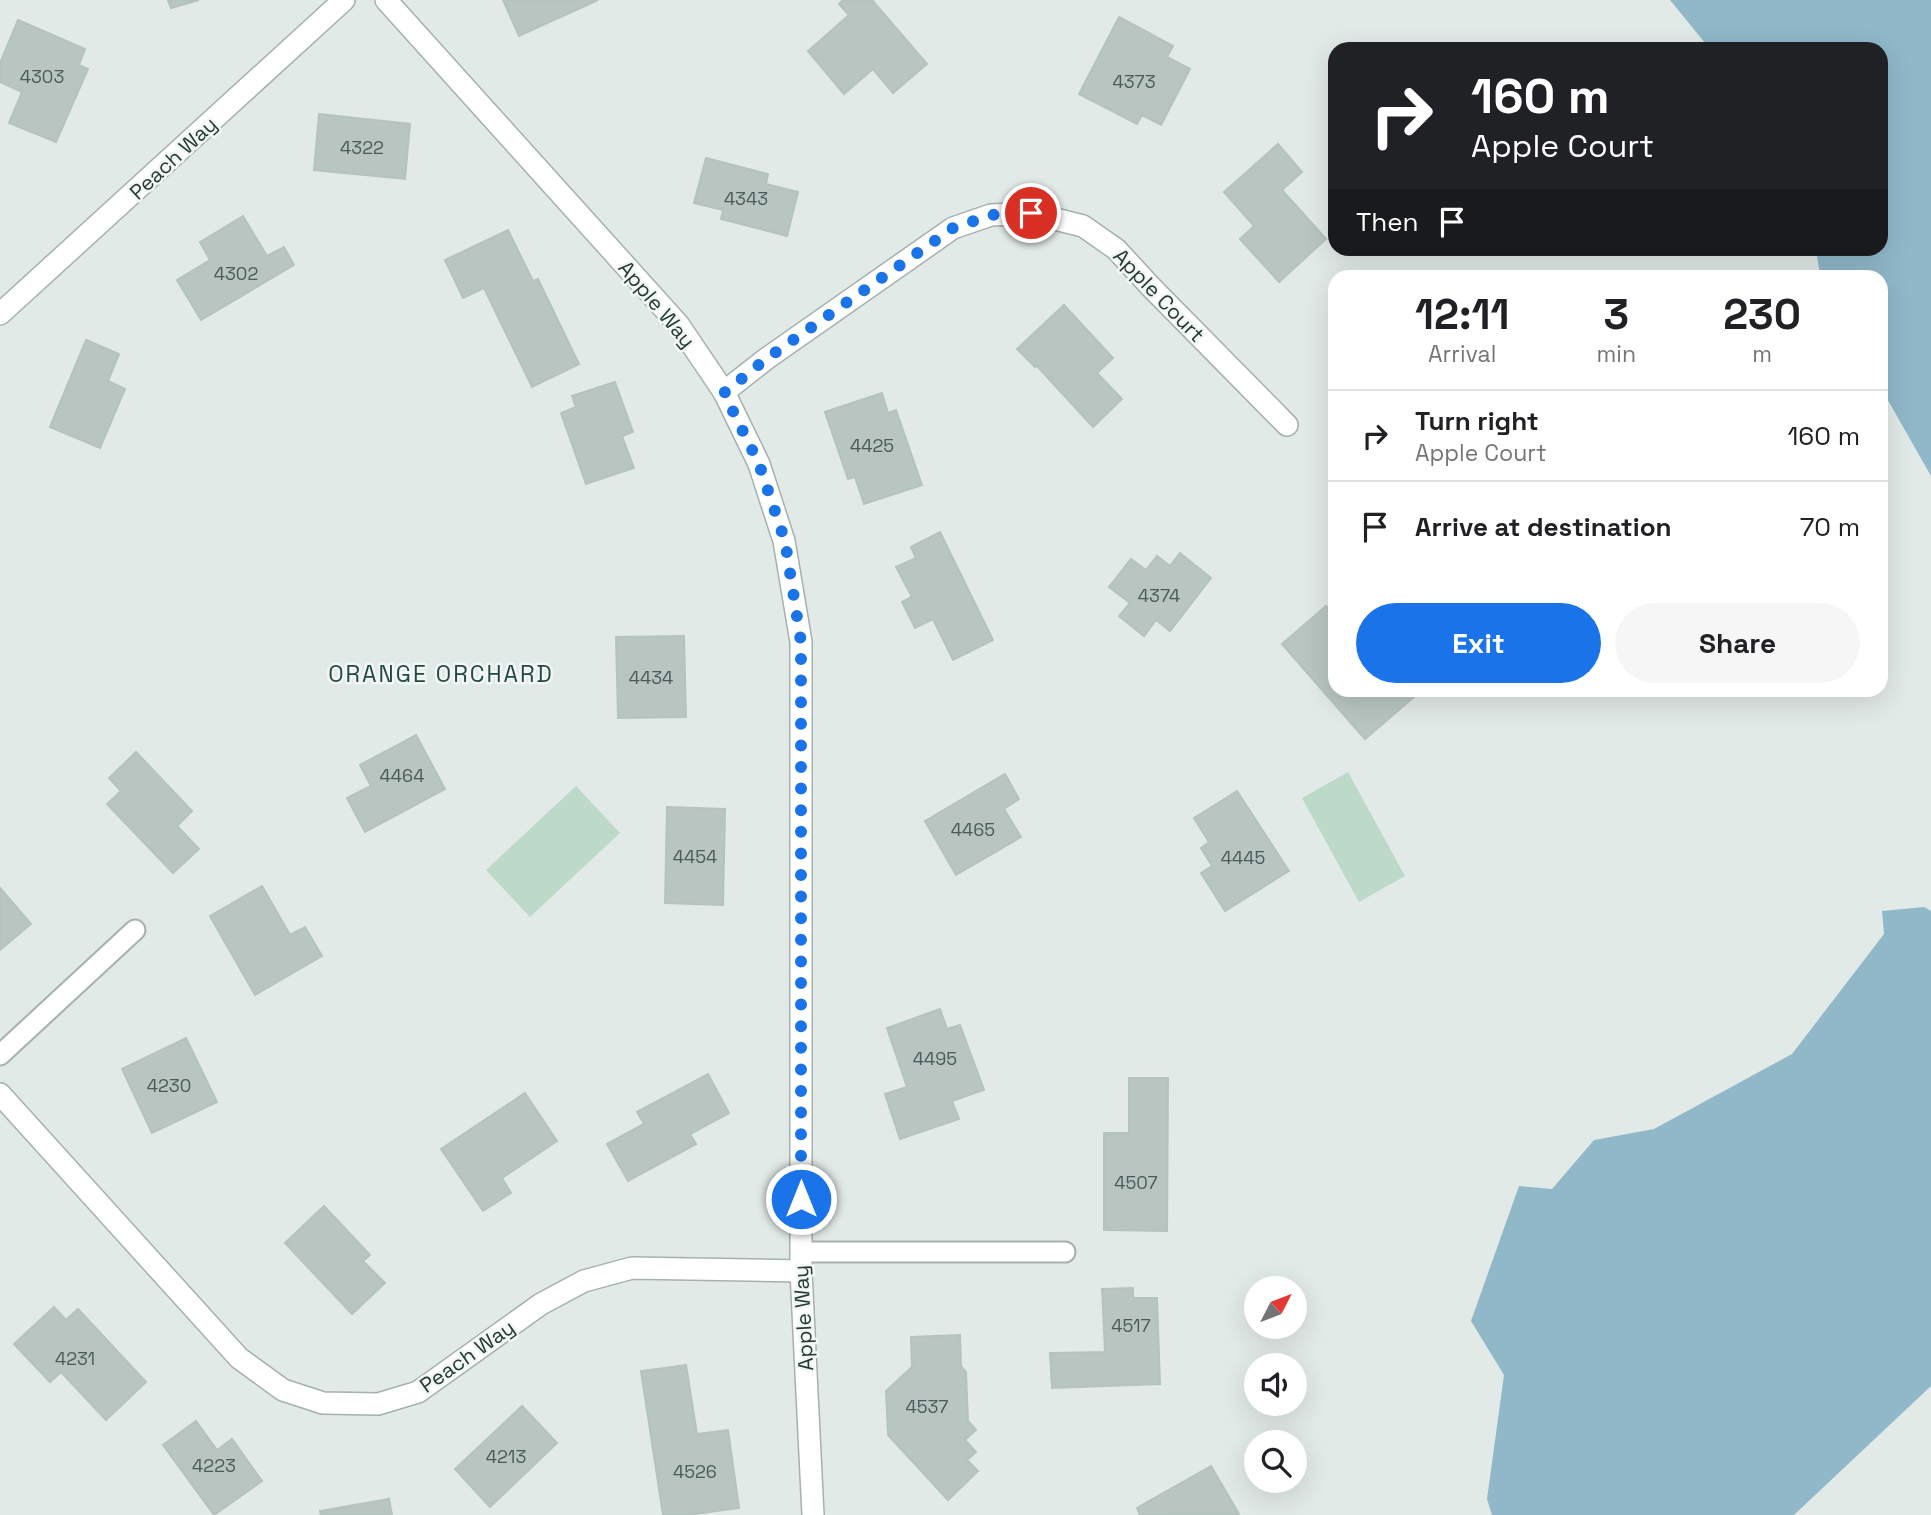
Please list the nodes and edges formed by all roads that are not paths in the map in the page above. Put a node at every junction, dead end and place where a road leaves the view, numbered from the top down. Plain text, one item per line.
1 (344, 0) edge
2 (386, 0) edge
3 (0, 314) edge
4 (724, 393) junction
5 (1287, 425) dead end
6 (135, 930) dead end
7 (0, 1055) edge
8 (0, 1094) edge
9 (1065, 1252) dead end
10 (801, 1261) junction
11 (813, 1515) edge

1 - 3 street, Peach Way
2 - 4 street, Apple Way
4 - 5 street, Apple Court
4 - 10 street, Apple Way
6 - 7 lane
8 - 10 street, Peach Way
9 - 10 lane
10 - 11 street, Apple Way

